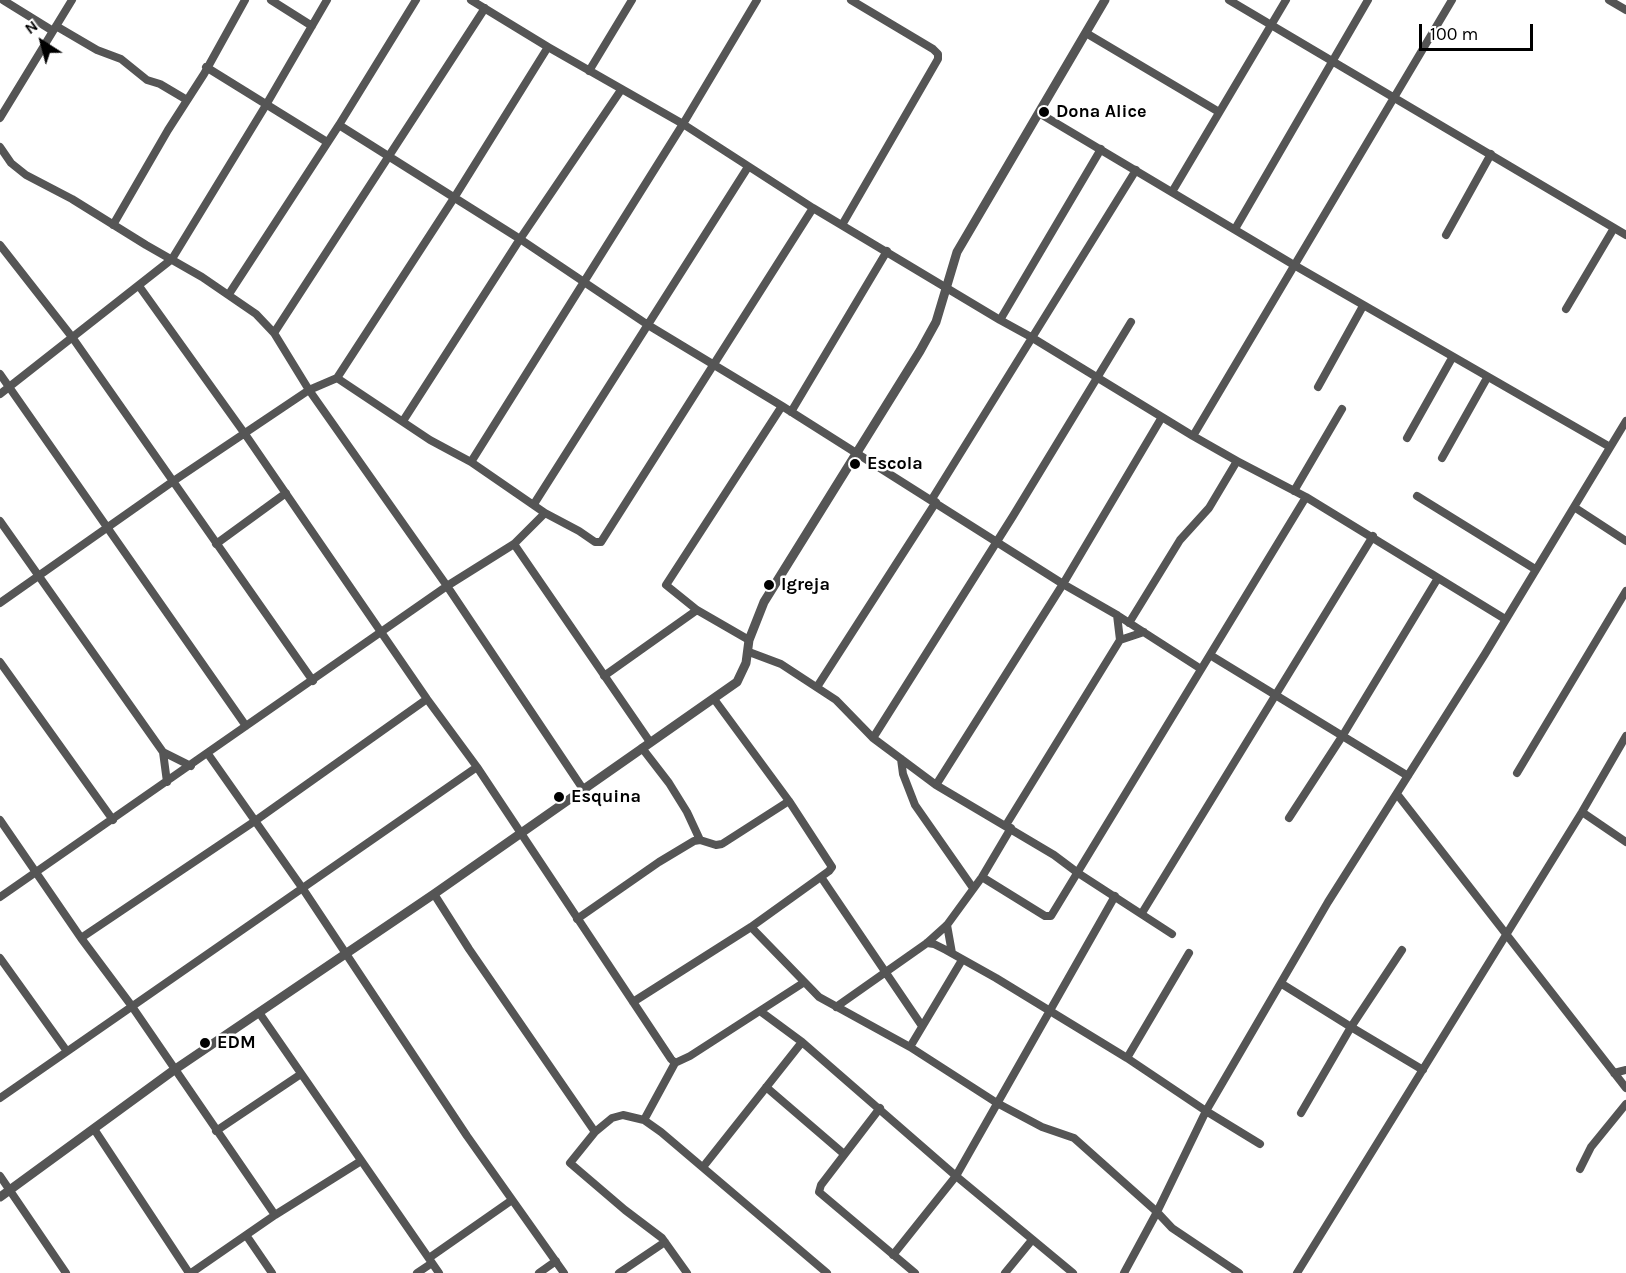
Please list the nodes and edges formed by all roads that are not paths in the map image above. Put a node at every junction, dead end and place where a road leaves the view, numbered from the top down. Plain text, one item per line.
1 (3, 0) edge
2 (72, 0) edge
3 (244, 0) edge
4 (271, 0) edge
5 (327, 0) edge
6 (416, 0) edge
7 (471, 0) edge
8 (632, 0) edge
9 (757, 0) edge
10 (851, 0) edge
11 (1105, 0) edge
12 (1229, 0) edge
13 (1286, 0) edge
14 (1368, 0) edge
15 (1452, 0) edge
16 (1609, 0) edge
17 (484, 8) junction
18 (1626, 10) edge
19 (1271, 25) junction
20 (312, 26) junction
21 (55, 29) junction
22 (1086, 33) junction
23 (548, 47) junction
24 (1331, 62) junction
25 (206, 67) junction
26 (590, 71) junction
27 (621, 90) junction
28 (1393, 98) junction
29 (187, 100) junction
30 (266, 105) junction
31 (1219, 112) junction
32 (1039, 113) junction
33 (0, 118) edge
34 (683, 124) junction
35 (339, 125) junction
36 (327, 142) junction
37 (0, 147) edge
38 (1101, 149) junction
39 (1491, 154) junction
40 (388, 157) junction
41 (748, 167) junction
42 (1136, 170) junction
43 (1172, 192) junction
44 (454, 198) junction
45 (813, 208) junction
46 (113, 225) junction
47 (842, 225) junction
48 (1614, 228) junction
49 (1235, 229) junction
50 (1446, 235) dead end
51 (1626, 235) edge
52 (519, 238) junction
53 (0, 245) edge
54 (887, 251) junction
55 (172, 259) junction
56 (1294, 266) junction
57 (582, 282) junction
58 (139, 285) junction
59 (947, 287) junction
60 (229, 294) junction
61 (1363, 306) junction
62 (1566, 309) dead end
63 (1000, 320) junction
64 (1131, 322) dead end
65 (648, 325) junction
66 (274, 333) junction
67 (72, 337) junction
68 (1031, 337) junction
69 (1452, 358) junction
70 (714, 364) junction
71 (0, 374) edge
72 (1096, 376) junction
73 (337, 378) junction
74 (1487, 378) junction
75 (10, 387) junction
76 (1318, 387) dead end
77 (309, 390) junction
78 (0, 394) edge
79 (782, 406) junction
80 (1342, 409) dead end
81 (791, 412) junction
82 (1162, 417) junction
83 (403, 421) junction
84 (1626, 421) edge
85 (245, 434) junction
86 (1194, 436) junction
87 (1407, 438) dead end
88 (1610, 447) junction
89 (856, 453) junction
90 (1442, 458) dead end
91 (1237, 461) junction
92 (471, 462) junction
93 (172, 482) junction
94 (1294, 490) junction
95 (286, 493) junction
96 (1306, 496) junction
97 (1417, 496) dead end
98 (934, 500) junction
99 (534, 504) junction
100 (1574, 507) junction
101 (545, 513) junction
102 (0, 521) edge
103 (107, 528) junction
104 (1372, 536) junction
105 (1626, 541) edge
106 (997, 542) junction
107 (216, 544) junction
108 (514, 544) junction
109 (1535, 569) junction
110 (39, 576) junction
111 (1438, 578) junction
112 (1063, 584) junction
113 (447, 586) junction
114 (1626, 591) edge
115 (0, 603) edge
116 (697, 610) junction
117 (1117, 615) junction
118 (1505, 619) junction
119 (1129, 622) junction
120 (1144, 632) junction
121 (382, 633) junction
122 (749, 640) junction
123 (1120, 640) junction
124 (749, 652) junction
125 (1210, 655) junction
126 (0, 662) edge
127 (1201, 669) junction
128 (604, 676) junction
129 (313, 681) junction
130 (817, 687) junction
131 (1276, 695) junction
132 (427, 699) junction
133 (714, 699) junction
134 (246, 726) junction
135 (1342, 735) junction
136 (1626, 736) edge
137 (873, 738) junction
138 (646, 745) junction
139 (163, 752) junction
140 (208, 754) junction
141 (901, 759) junction
142 (191, 766) junction
143 (477, 767) junction
144 (1517, 773) dead end
145 (1408, 776) junction
146 (167, 782) junction
147 (936, 784) junction
148 (583, 789) junction
149 (1397, 794) junction
150 (789, 801) junction
151 (1582, 812) junction
152 (1289, 818) dead end
153 (0, 820) edge
154 (113, 820) junction
155 (255, 821) junction
156 (1008, 826) junction
157 (520, 834) junction
158 (700, 840) junction
159 (1626, 842) edge
160 (36, 873) junction
161 (1078, 873) junction
162 (821, 877) junction
163 (982, 877) junction
164 (303, 888) junction
165 (973, 888) junction
166 (434, 894) junction
167 (1115, 896) junction
168 (0, 897) edge
169 (1142, 913) junction
170 (577, 919) junction
171 (947, 925) junction
172 (751, 927) junction
173 (1172, 934) dead end
174 (1506, 935) junction
175 (81, 938) junction
176 (927, 944) junction
177 (1402, 950) dead end
178 (952, 953) junction
179 (1189, 953) dead end
180 (345, 954) junction
181 (0, 958) edge
182 (962, 960) junction
183 (886, 970) junction
184 (803, 982) junction
185 (1282, 984) junction
186 (633, 1002) junction
187 (131, 1005) junction
188 (836, 1007) junction
189 (760, 1011) junction
190 (1049, 1011) junction
191 (260, 1014) junction
192 (922, 1026) junction
193 (1351, 1027) junction
194 (802, 1042) junction
195 (910, 1047) junction
196 (66, 1050) junction
197 (1127, 1058) junction
198 (675, 1062) junction
199 (174, 1070) junction
200 (1423, 1070) junction
201 (1626, 1070) edge
202 (1614, 1073) junction
203 (301, 1074) junction
204 (1626, 1087) edge
205 (766, 1088) junction
206 (1, 1095) edge
207 (997, 1102) junction
208 (1626, 1104) edge
209 (880, 1108) junction
210 (1206, 1111) junction
211 (1301, 1113) dead end
212 (644, 1120) junction
213 (94, 1129) junction
214 (216, 1131) junction
215 (595, 1132) junction
216 (1260, 1144) dead end
217 (844, 1154) junction
218 (361, 1161) junction
219 (703, 1167) junction
220 (1580, 1169) dead end
221 (0, 1176) edge
222 (956, 1176) junction
223 (10, 1190) junction
224 (0, 1197) edge
225 (512, 1200) junction
226 (1157, 1212) junction
227 (274, 1215) junction
228 (246, 1235) junction
229 (1032, 1239) junction
230 (665, 1242) junction
231 (893, 1255) junction
232 (430, 1261) junction
233 (556, 1261) junction
234 (66, 1273) edge
235 (190, 1273) edge
236 (272, 1273) edge
237 (417, 1273) edge
238 (439, 1273) edge
239 (539, 1273) edge
240 (564, 1273) edge
241 (619, 1273) edge
242 (687, 1273) edge
243 (828, 1273) edge
244 (915, 1273) edge
245 (1005, 1273) edge
246 (1073, 1273) edge
247 (1124, 1273) edge
248 (1239, 1273) edge
249 (1297, 1273) edge

1 - 21 street
2 - 21 street
3 - 25 street
4 - 20 street
5 - 20 street
6 - 35 street
7 - 17 street
8 - 26 street
9 - 34 street
10 - 47 street
11 - 22 street
12 - 19 street
13 - 19 street
14 - 24 street
15 - 28 street
16 - 18 street
17 - 23 street
17 - 40 street
19 - 24 street
19 - 31 street
20 - 30 street
21 - 29 street
21 - 33 street
22 - 31 street
22 - 32 street
23 - 26 street
23 - 44 street
24 - 28 street
24 - 49 street
25 - 29 street
25 - 30 street
26 - 27 street
27 - 34 street
27 - 52 street
28 - 39 street
28 - 56 street
29 - 46 street
30 - 36 street
30 - 55 street
31 - 43 street
32 - 38 street
32 - 59 street
34 - 41 street
34 - 57 street
35 - 36 street
35 - 40 street
36 - 60 street
37 - 46 street
38 - 42 street
38 - 63 street
39 - 48 street
39 - 50 street
40 - 44 street
40 - 66 street
41 - 45 street
41 - 65 street
42 - 43 street
42 - 68 street
43 - 49 street
44 - 52 street
44 - 73 street
45 - 47 street
45 - 70 street
46 - 55 street
47 - 54 street
48 - 51 street
48 - 62 street
49 - 56 street
52 - 57 street
52 - 83 street
53 - 67 street
54 - 59 street
54 - 81 street
55 - 58 street
55 - 60 street
56 - 61 street
56 - 86 street
57 - 65 street
57 - 92 street
58 - 67 street
58 - 85 street
59 - 63 street
59 - 89 street
60 - 66 street
61 - 69 street
61 - 76 street
63 - 68 street
64 - 72 street
65 - 70 street
65 - 99 street
66 - 77 street
67 - 75 street
67 - 93 street
68 - 72 street
68 - 98 street
69 - 74 street
69 - 87 street
70 - 79 street
70 - 101 street
71 - 75 street
72 - 82 street
72 - 106 street
73 - 77 street
73 - 83 street
74 - 88 street
74 - 90 street
75 - 78 street
75 - 103 street
77 - 85 street
77 - 113 street
79 - 81 street
79 - 116 street
80 - 94 street
81 - 89 street
82 - 86 street
82 - 112 street
83 - 92 street
84 - 88 street
85 - 93 street
85 - 95 street
86 - 91 street
88 - 100 street
89 - 98 street
89 - 122 street
91 - 94 street
91 - 119 street
92 - 99 street
93 - 103 street
93 - 107 street
94 - 96 street
95 - 107 street
95 - 121 street
96 - 104 street
96 - 125 street
97 - 109 street
98 - 106 street
98 - 130 street
99 - 101 street
100 - 105 street
100 - 109 street
101 - 108 street
102 - 110 street
103 - 110 street
103 - 134 street
104 - 111 street
104 - 131 street
106 - 112 street
106 - 137 street
107 - 129 street
108 - 113 street
108 - 128 street
109 - 118 street
110 - 115 street
110 - 139 street
111 - 118 street
111 - 135 street
112 - 117 street
112 - 147 street
113 - 121 street
113 - 148 street
114 - 144 street
116 - 122 street
116 - 128 street
117 - 119 street
117 - 123 street
118 - 145 street
119 - 120 street
120 - 123 street
120 - 127 street
121 - 129 street
121 - 132 street
122 - 124 street
123 - 156 street
124 - 130 street
124 - 133 street
125 - 127 street
125 - 131 street
126 - 154 street
127 - 161 street
128 - 138 street
129 - 134 street
130 - 137 street
131 - 135 street
131 - 169 street
132 - 143 street
132 - 155 street
133 - 138 street
133 - 150 street
134 - 140 street
135 - 145 street
135 - 152 street
136 - 151 street
137 - 141 street
138 - 148 street
138 - 158 street
139 - 142 street
139 - 146 street
140 - 142 street
140 - 155 street
141 - 147 street
141 - 165 street
142 - 146 street
143 - 157 street
143 - 164 street
145 - 149 street
146 - 154 street
147 - 156 street
148 - 157 street
149 - 174 street
149 - 185 street
150 - 158 street
150 - 162 street
151 - 159 street
151 - 174 street
153 - 160 street
154 - 160 street
155 - 164 street
155 - 175 street
156 - 161 street
156 - 163 street
157 - 166 street
157 - 170 street
158 - 170 street
160 - 168 street
160 - 175 street
161 - 163 street
161 - 167 street
162 - 172 street
162 - 183 street
163 - 165 street
164 - 180 street
164 - 187 street
165 - 171 street
166 - 180 street
166 - 215 street
167 - 169 street
167 - 190 street
169 - 173 street
170 - 186 street
171 - 176 street
171 - 178 street
172 - 184 street
172 - 186 street
174 - 200 street
174 - 202 street
175 - 187 street
176 - 178 street
176 - 183 street
177 - 193 street
178 - 182 street
179 - 197 street
180 - 191 street
180 - 225 street
181 - 196 street
182 - 190 street
182 - 192 street
183 - 188 street
183 - 192 street
184 - 188 street
184 - 189 street
185 - 193 street
185 - 210 street
186 - 198 street
187 - 196 street
187 - 199 street
188 - 195 street
189 - 194 street
189 - 198 street
190 - 197 street
190 - 207 street
191 - 199 street
191 - 203 street
192 - 195 street
193 - 200 street
193 - 211 street
194 - 205 street
194 - 209 street
195 - 207 street
196 - 206 street
197 - 210 street
198 - 212 street
199 - 213 street
199 - 214 street
200 - 249 street
201 - 202 street
202 - 204 street
203 - 214 street
203 - 218 street
205 - 217 street
205 - 219 street
207 - 222 street
207 - 226 street
208 - 220 street
209 - 217 street
209 - 222 street
210 - 216 street
210 - 226 street
212 - 215 street
212 - 219 street
213 - 223 street
213 - 235 street
214 - 227 street
215 - 230 street
217 - 231 street
218 - 227 street
218 - 232 street
219 - 243 street
221 - 223 street
222 - 229 street
222 - 231 street
223 - 224 street
223 - 234 street
225 - 232 street
225 - 233 street
226 - 247 street
226 - 248 street
227 - 228 street
228 - 235 street
228 - 236 street
229 - 245 street
229 - 246 street
230 - 241 street
230 - 242 street
231 - 244 street
232 - 237 street
232 - 238 street
233 - 239 street
233 - 240 street

